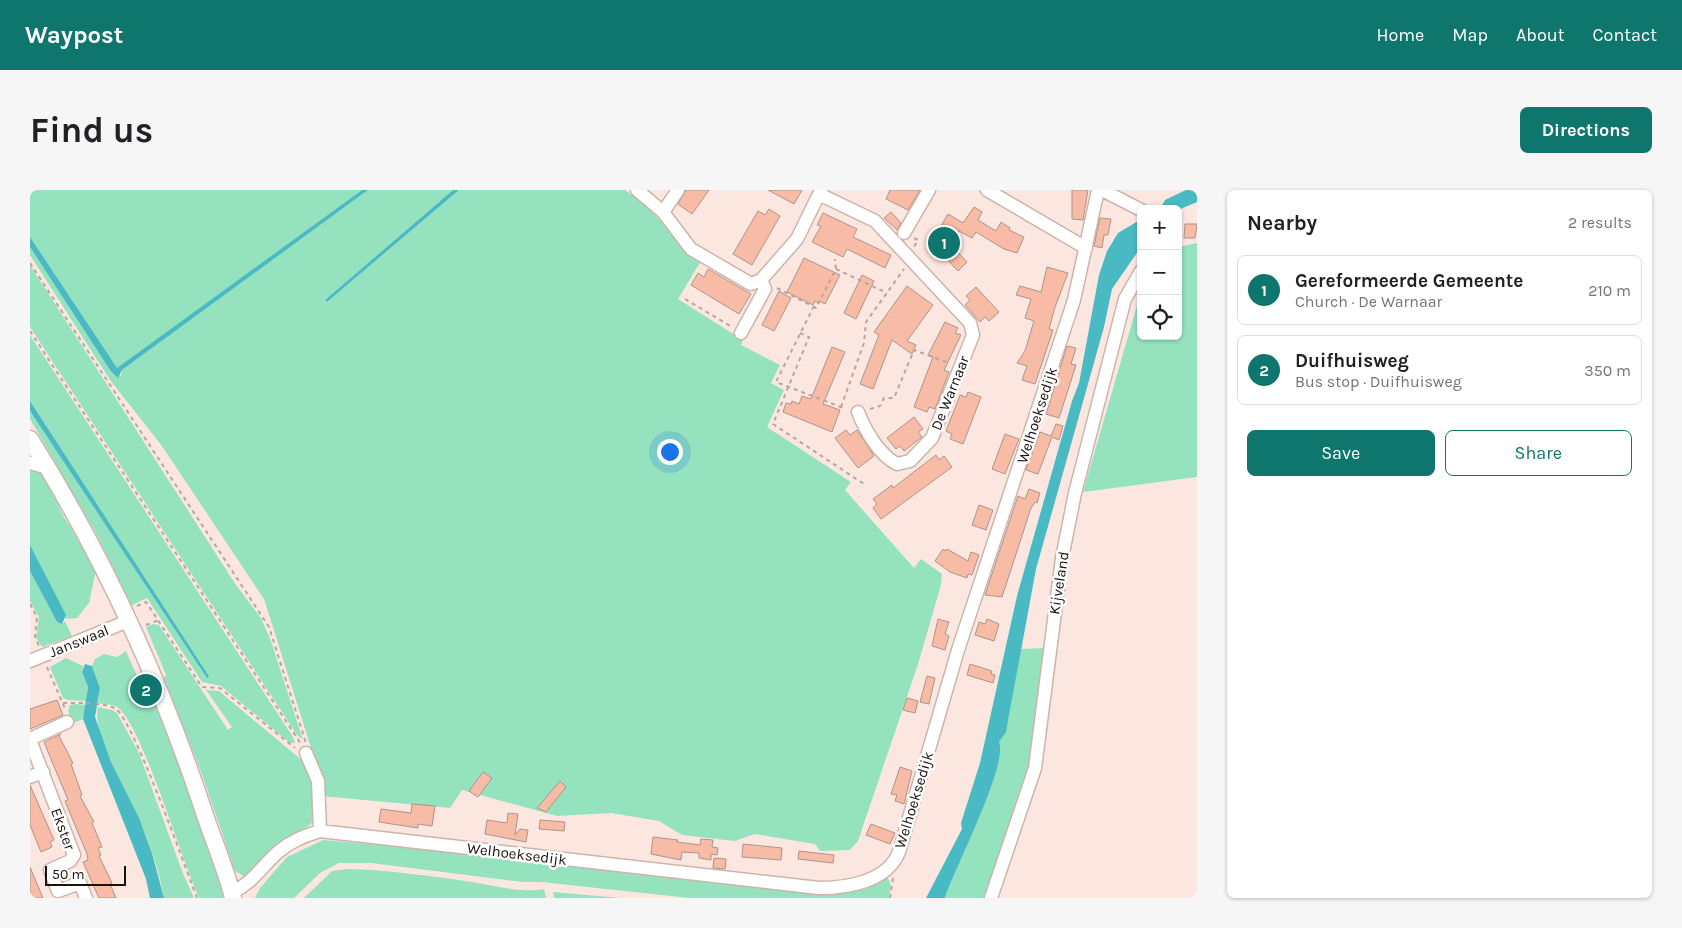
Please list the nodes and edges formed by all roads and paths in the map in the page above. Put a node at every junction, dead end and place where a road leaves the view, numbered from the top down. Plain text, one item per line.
1 (637, 190) edge
2 (678, 190) edge
3 (929, 190) edge
4 (987, 190) edge
5 (1098, 190) edge
6 (1102, 190) edge
7 (820, 192) edge
8 (1137, 208) edge
9 (663, 212) junction
10 (904, 233) joint
11 (1086, 248) junction
12 (835, 259) dead end
13 (911, 260) junction
14 (30, 262) edge
15 (836, 268) junction
16 (1137, 278) edge
17 (762, 280) junction
18 (887, 293) junction
19 (685, 299) dead end
20 (814, 306) junction
21 (30, 330) edge
22 (741, 333) joint
23 (800, 333) junction
24 (961, 367) junction
25 (788, 387) junction
26 (841, 407) junction
27 (858, 412) junction
28 (30, 439) edge
29 (30, 463) edge
30 (48, 468) junction
31 (864, 484) dead end
32 (125, 616) junction
33 (30, 662) edge
34 (63, 703) dead end
35 (67, 722) dead end
36 (30, 739) edge
37 (306, 753) junction
38 (43, 772) junction
39 (30, 777) edge
40 (320, 831) junction
41 (233, 895) edge
42 (86, 898) edge
43 (197, 898) edge
44 (991, 898) edge

1 - 9 street
2 - 9 street
3 - 10 street
4 - 11 street
5 - 11 street, Welhoeksedijk
6 - 8 street
7 - 13 street, De Warnaar
7 - 17 street
9 - 17 street
10 - 13 path
11 - 40 street, Welhoeksedijk
12 - 15 path
13 - 18 path
13 - 24 street, De Warnaar
14 - 37 path
15 - 18 path
15 - 20 path
16 - 44 street, Kijveland
17 - 20 path
17 - 22 street
18 - 26 path
19 - 22 path
20 - 23 path
21 - 37 path
23 - 25 path
23 - 25 path
24 - 27 path
24 - 27 street, De Warnaar
25 - 26 path
25 - 31 path
26 - 27 path
28 - 30 main road
29 - 30 street
30 - 32 main road
32 - 33 street, Janswaal
32 - 37 path
32 - 41 main road
34 - 43 path
35 - 36 street, Ekster
36 - 38 street, Ekster
37 - 40 street
38 - 39 street
38 - 42 street, Ekster
40 - 41 street, Welhoeksedijk

